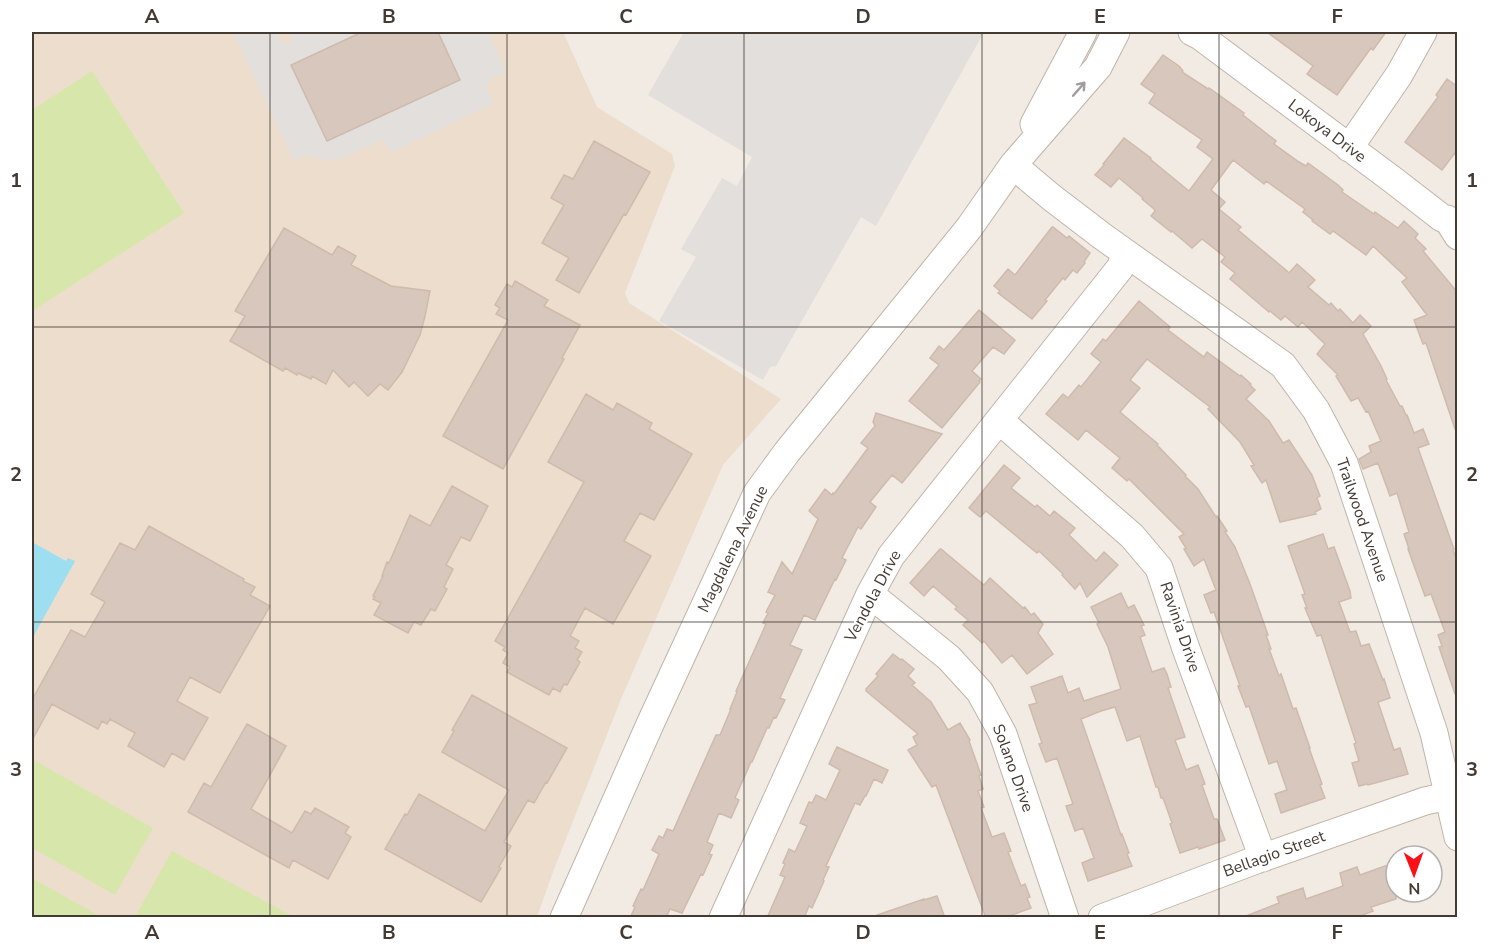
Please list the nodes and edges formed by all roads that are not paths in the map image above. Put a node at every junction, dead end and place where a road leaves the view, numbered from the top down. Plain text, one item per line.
1 (1083, 32) edge
2 (1116, 32) edge
3 (1192, 32) edge
4 (1423, 32) edge
5 (1349, 148) junction
6 (1013, 165) junction
7 (1458, 236) edge
8 (1126, 254) junction
9 (999, 420) junction
10 (870, 594) junction
11 (1448, 796) junction
12 (1458, 837) edge
13 (1263, 858) junction
14 (564, 918) edge
15 (723, 918) edge
16 (1065, 918) edge
17 (1102, 918) edge

1 - 6 street, Magdalena Avenue
6 -> 2 street, Magdalena Avenue
3 - 5 street, Lokoya Drive
4 - 5 street
5 - 7 street, Lokoya Drive
6 - 8 street, Trailwood Avenue
6 - 14 street, Magdalena Avenue
8 - 9 street, Vendola Drive
8 - 11 street, Trailwood Avenue
9 - 10 street, Vendola Drive
9 - 13 street, Ravinia Drive
10 - 15 street, Vendola Drive
10 - 16 street, Solano Drive
11 - 12 street, Trailwood Avenue
11 - 13 street, Bellagio Street
13 - 17 street, Bellagio Street

